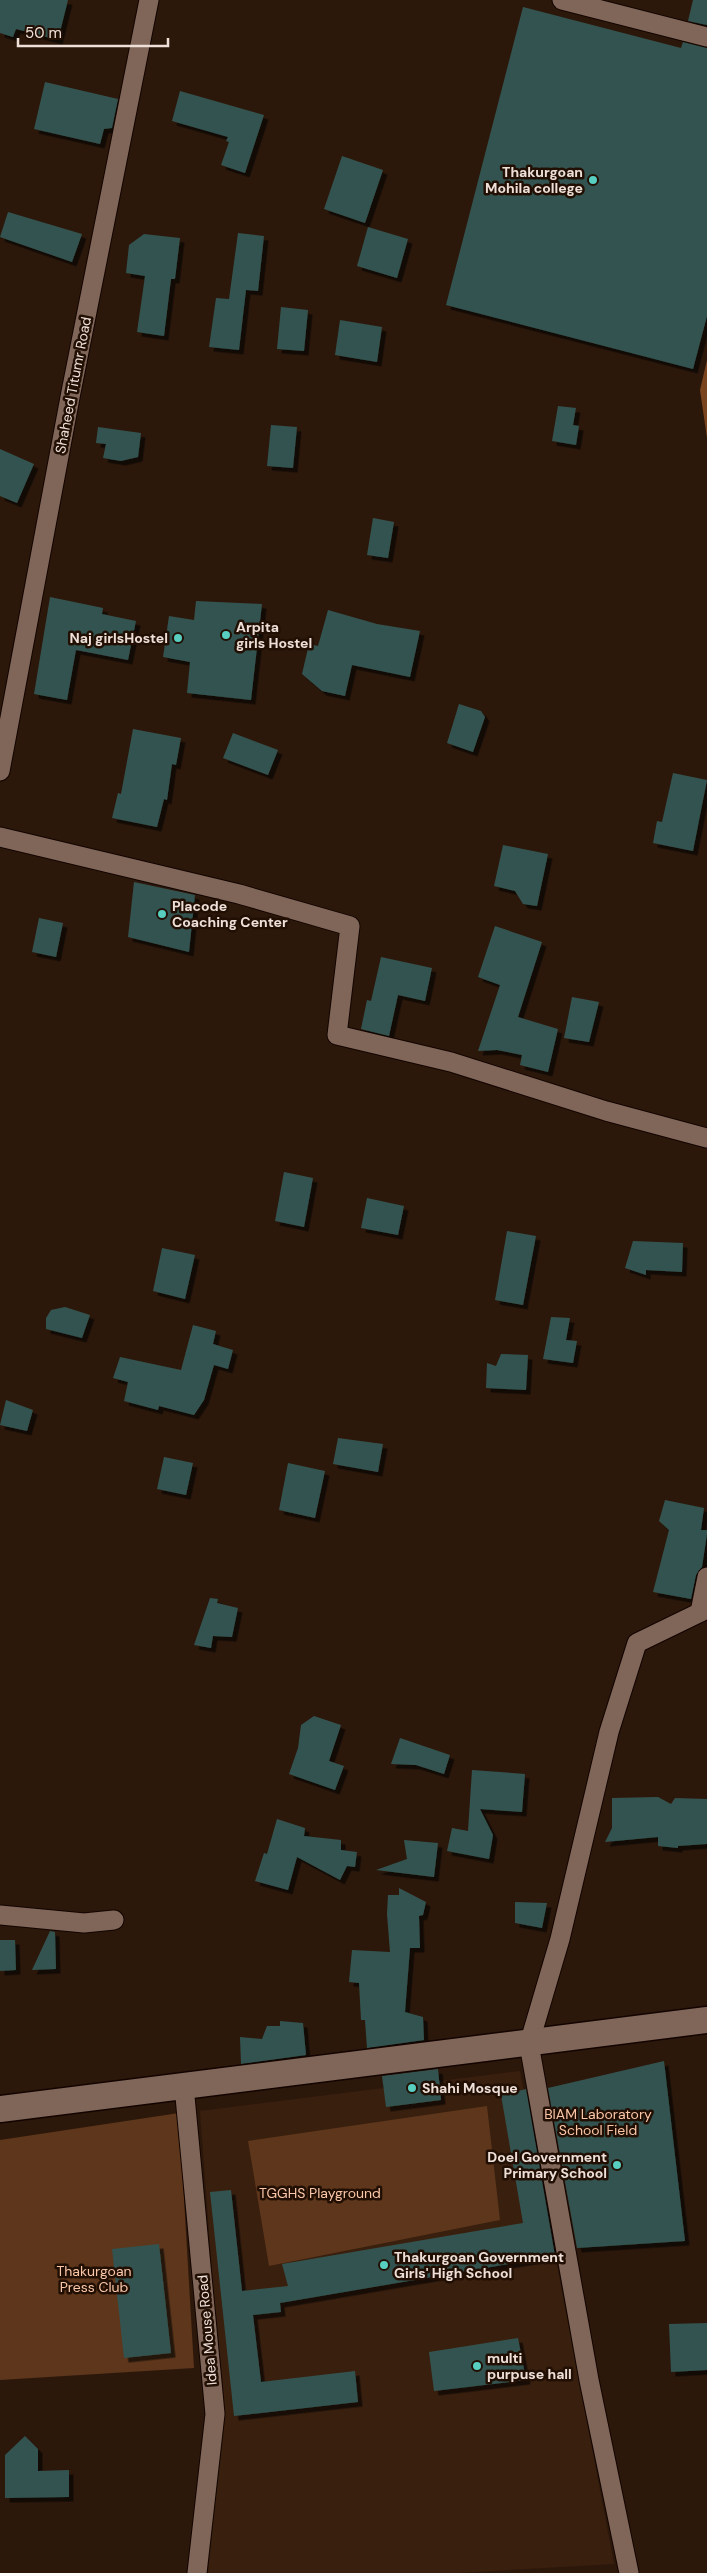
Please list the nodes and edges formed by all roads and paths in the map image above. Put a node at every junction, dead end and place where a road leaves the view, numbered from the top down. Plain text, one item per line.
1 (149, 0) edge
2 (562, 0) edge
3 (707, 37) edge
4 (0, 771) edge
5 (0, 837) edge
6 (707, 1138) edge
7 (707, 1577) edge
8 (704, 1610) edge
9 (0, 1915) edge
10 (114, 1920) dead end
11 (707, 2020) edge
12 (529, 2044) junction
13 (184, 2086) junction
14 (0, 2109) edge
15 (197, 2573) edge
16 (630, 2573) edge

1 - 4 street, Shaheed Titumr Road
2 - 3 street
5 - 6 street
7 - 8 street
8 - 12 street
9 - 10 street
11 - 12 street
12 - 13 street
12 - 16 street
13 - 14 street
13 - 15 street, Idea Mouse Road

